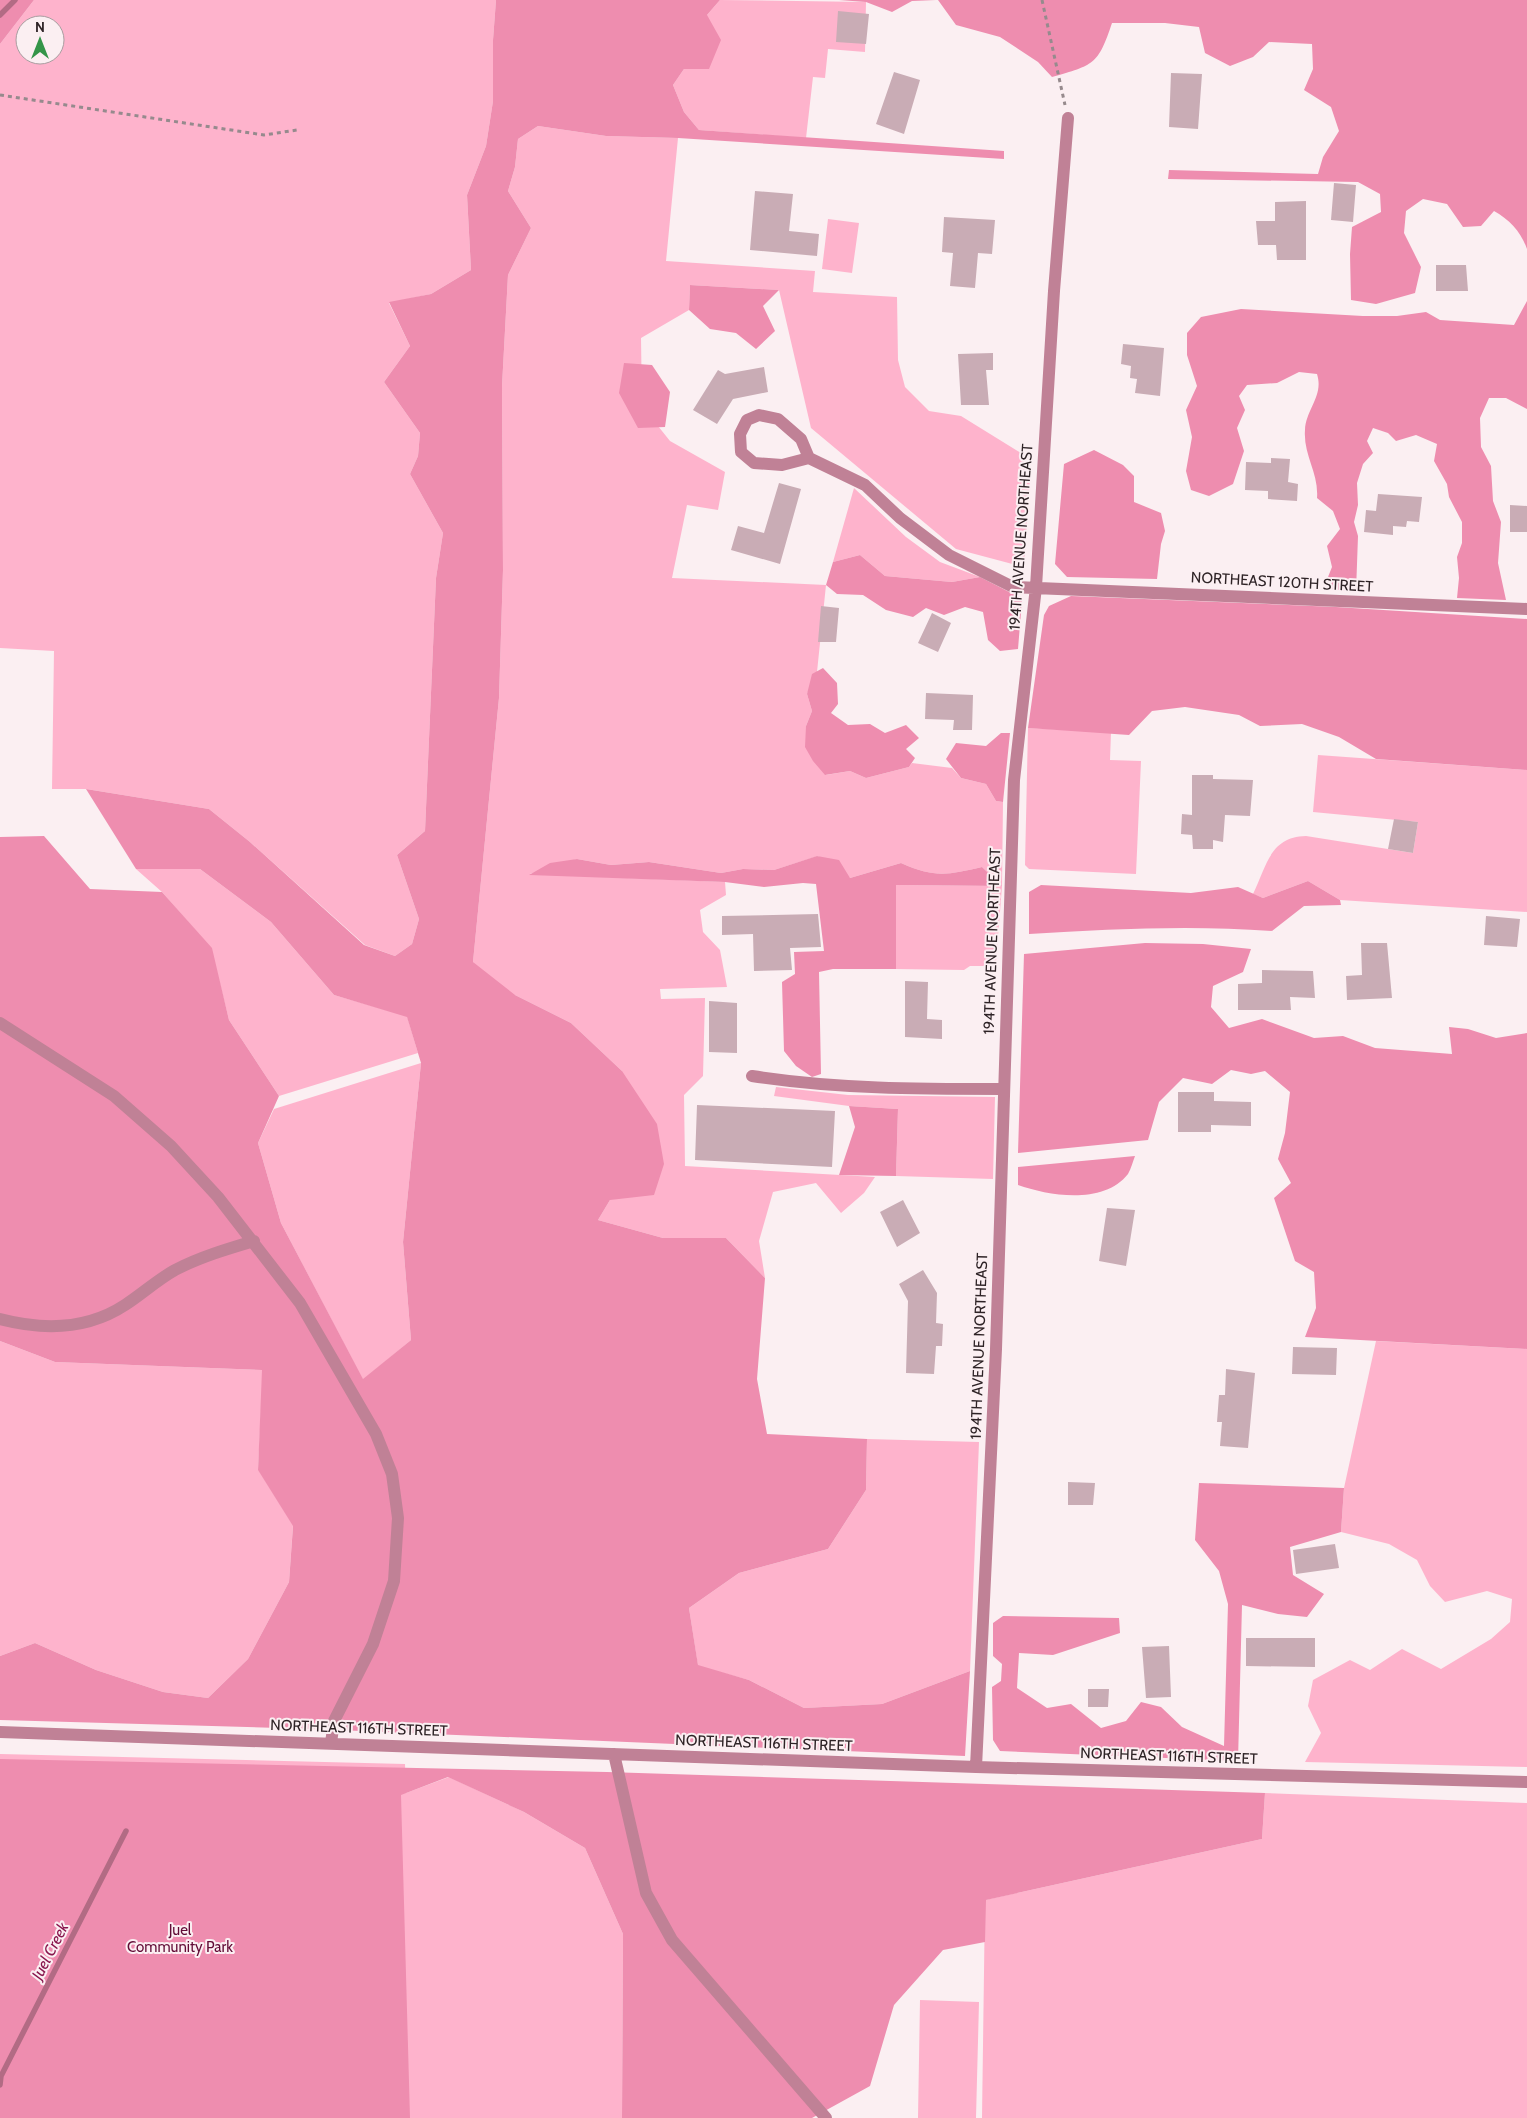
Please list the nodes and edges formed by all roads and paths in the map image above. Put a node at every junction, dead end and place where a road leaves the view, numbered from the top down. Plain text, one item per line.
1 (1042, 0) edge
2 (0, 95) edge
3 (1068, 118) joint
4 (297, 130) dead end
5 (809, 458) junction
6 (1036, 588) junction
7 (1527, 609) edge
8 (0, 1023) edge
9 (752, 1076) dead end
10 (1004, 1089) junction
11 (254, 1241) junction
12 (0, 1319) edge
13 (0, 1732) edge
14 (331, 1743) junction
15 (614, 1754) junction
16 (976, 1768) junction
17 (1527, 1782) edge
18 (826, 2118) edge

1 - 3 path
2 - 4 path
3 - 6 street, 194TH AVENUE NORTHEAST
5 - 5 street
5 - 6 street, NORTHEAST 120TH STREET
6 - 7 street, NORTHEAST 120TH STREET
6 - 10 street, 194TH AVENUE NORTHEAST
8 - 11 street
9 - 10 street
10 - 16 street, 194TH AVENUE NORTHEAST
11 - 12 street
11 - 14 street
13 - 14 street, NORTHEAST 116TH STREET
14 - 15 street, NORTHEAST 116TH STREET
15 - 16 street, NORTHEAST 116TH STREET
15 - 18 street
16 - 17 street, NORTHEAST 116TH STREET

